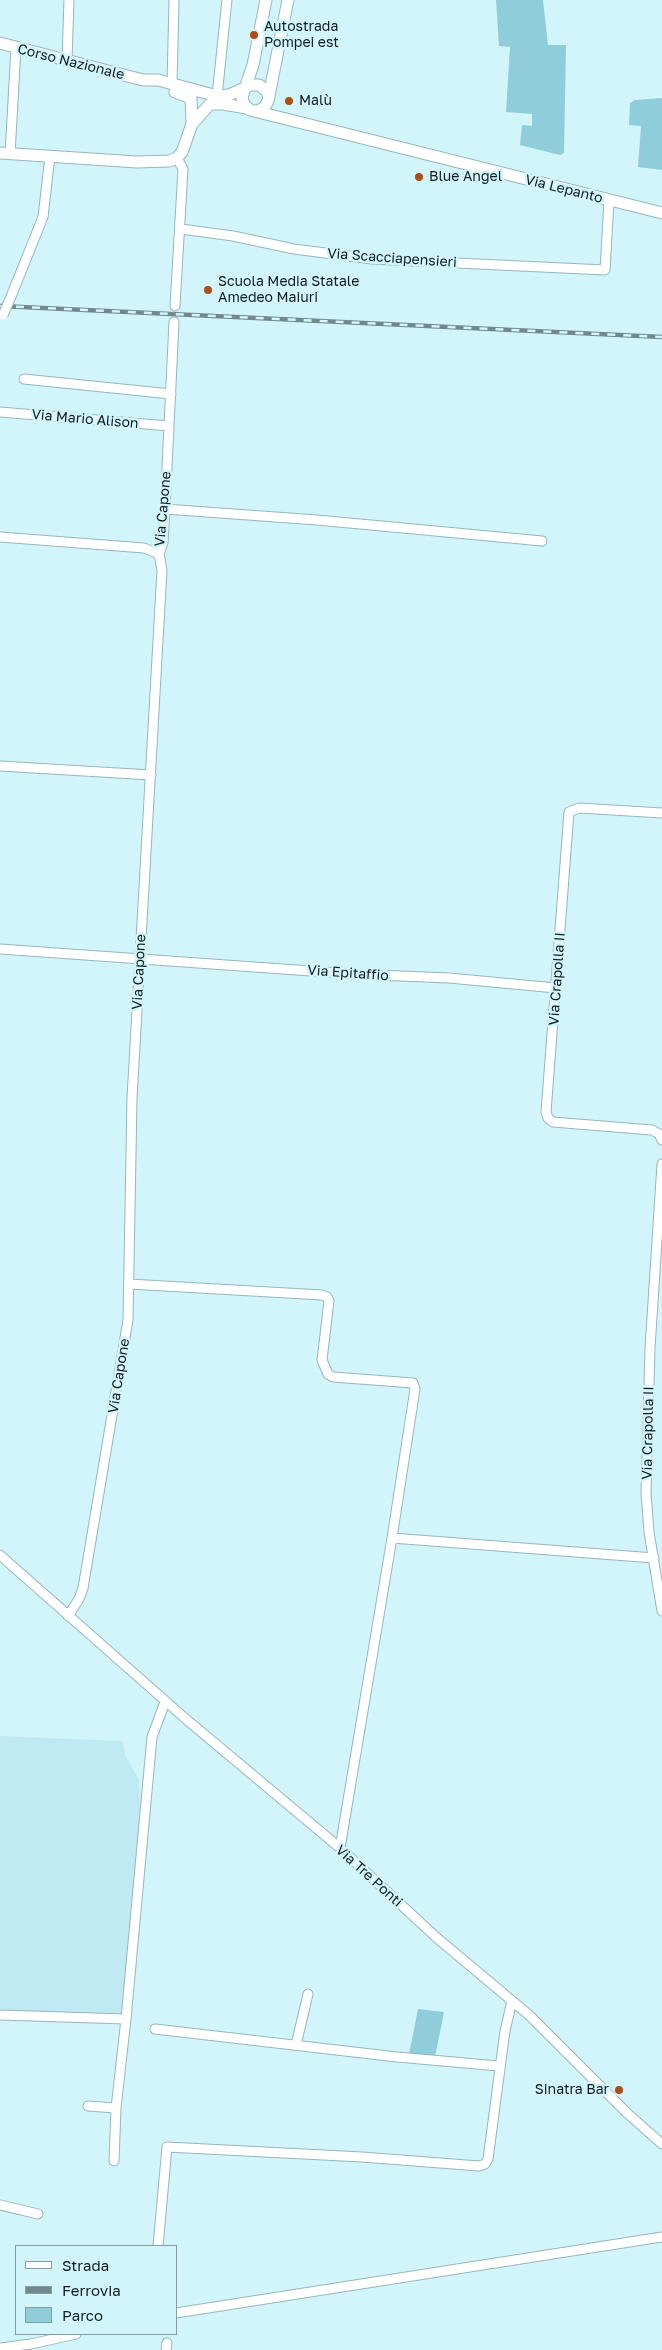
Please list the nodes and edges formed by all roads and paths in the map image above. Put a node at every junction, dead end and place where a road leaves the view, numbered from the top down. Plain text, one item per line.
1 (69, 0) edge
2 (174, 0) edge
3 (227, 0) edge
4 (266, 0) edge
5 (288, 0) edge
6 (0, 43) edge
7 (16, 48) junction
8 (67, 60) junction
9 (143, 80) junction
10 (172, 84) junction
11 (245, 89) junction
12 (217, 96) junction
13 (269, 99) junction
14 (252, 110) junction
15 (291, 121) junction
16 (192, 124) junction
17 (5, 153) edge
18 (50, 156) junction
19 (177, 158) junction
20 (609, 200) junction
21 (662, 213) edge
22 (181, 229) junction
23 (175, 306) dead end
24 (1, 318) edge
25 (174, 322) dead end
26 (24, 379) dead end
27 (171, 394) junction
28 (0, 412) edge
29 (169, 426) junction
30 (165, 509) junction
31 (0, 537) edge
32 (542, 541) dead end
33 (159, 554) junction
34 (0, 766) edge
35 (151, 775) junction
36 (662, 813) edge
37 (0, 949) edge
38 (140, 958) junction
39 (556, 988) junction
40 (662, 1140) edge
41 (662, 1164) edge
42 (129, 1284) junction
43 (392, 1538) junction
44 (0, 1556) edge
45 (654, 1558) junction
46 (662, 1611) edge
47 (68, 1616) junction
48 (166, 1702) junction
49 (340, 1848) junction
50 (308, 1994) dead end
51 (512, 2001) junction
52 (0, 2015) edge
53 (126, 2018) junction
54 (155, 2029) dead end
55 (296, 2045) junction
56 (499, 2066) junction
57 (88, 2106) dead end
58 (116, 2108) junction
59 (662, 2144) edge
60 (114, 2161) dead end
61 (0, 2205) edge
62 (38, 2214) dead end
63 (662, 2238) edge
64 (158, 2245) edge
65 (178, 2314) edge
66 (72, 2335) edge
67 (0, 2348) edge

1 - 8 street
2 - 10 street
3 - 12 street
4 - 11 main road
5 - 13 main road
6 - 7 main road, Corso Nazionale
7 - 8 main road, Corso Nazionale
7 - 17 street
8 - 9 main road, Corso Nazionale
9 - 10 main road, Corso Nazionale
9 - 16 main road, Corso Nazionale
10 - 12 main road, Corso Nazionale
11 - 12 main road, Corso Nazionale
11 - 13 main road
11 - 14 main road
13 - 14 main road
13 - 15 main road, Via Lepanto
14 - 15 main road, Via Lepanto
14 - 16 main road
15 - 20 main road, Via Lepanto
16 - 19 main road
17 - 18 main road
18 - 19 main road
18 - 24 street, bridge
19 - 22 street
20 - 21 main road, Via Lepanto
20 - 22 street, Via Scacciapensieri
22 - 23 street
25 - 27 street, Via Capone
26 - 27 street
27 - 29 street, Via Capone
28 - 29 street, Via Mario Alison
29 - 30 street, Via Capone
30 - 32 street
30 - 33 street, Via Capone
31 - 33 street
33 - 35 street, Via Capone
34 - 35 street
35 - 38 street, Via Capone
36 - 39 street, Via Crapolla II
37 - 38 street, Via Epitaffio
38 - 39 street, Via Epitaffio
38 - 42 street, Via Capone
39 - 40 street, Via Crapolla II
41 - 45 street, Via Crapolla II
42 - 43 street
42 - 47 street, Via Capone
43 - 45 street
43 - 49 street
44 - 47 street, Via Tre Ponti
45 - 46 street, Via Crapolla II
47 - 48 street, Via Tre Ponti
48 - 49 street, Via Tre Ponti
48 - 53 street
49 - 51 street, Via Tre Ponti
50 - 55 street
51 - 56 street
51 - 59 street, Via Tre Ponti
52 - 53 street
53 - 58 street
54 - 55 street
55 - 56 street
56 - 64 street
57 - 58 street
58 - 60 street
61 - 62 street
63 - 65 street
66 - 67 street

